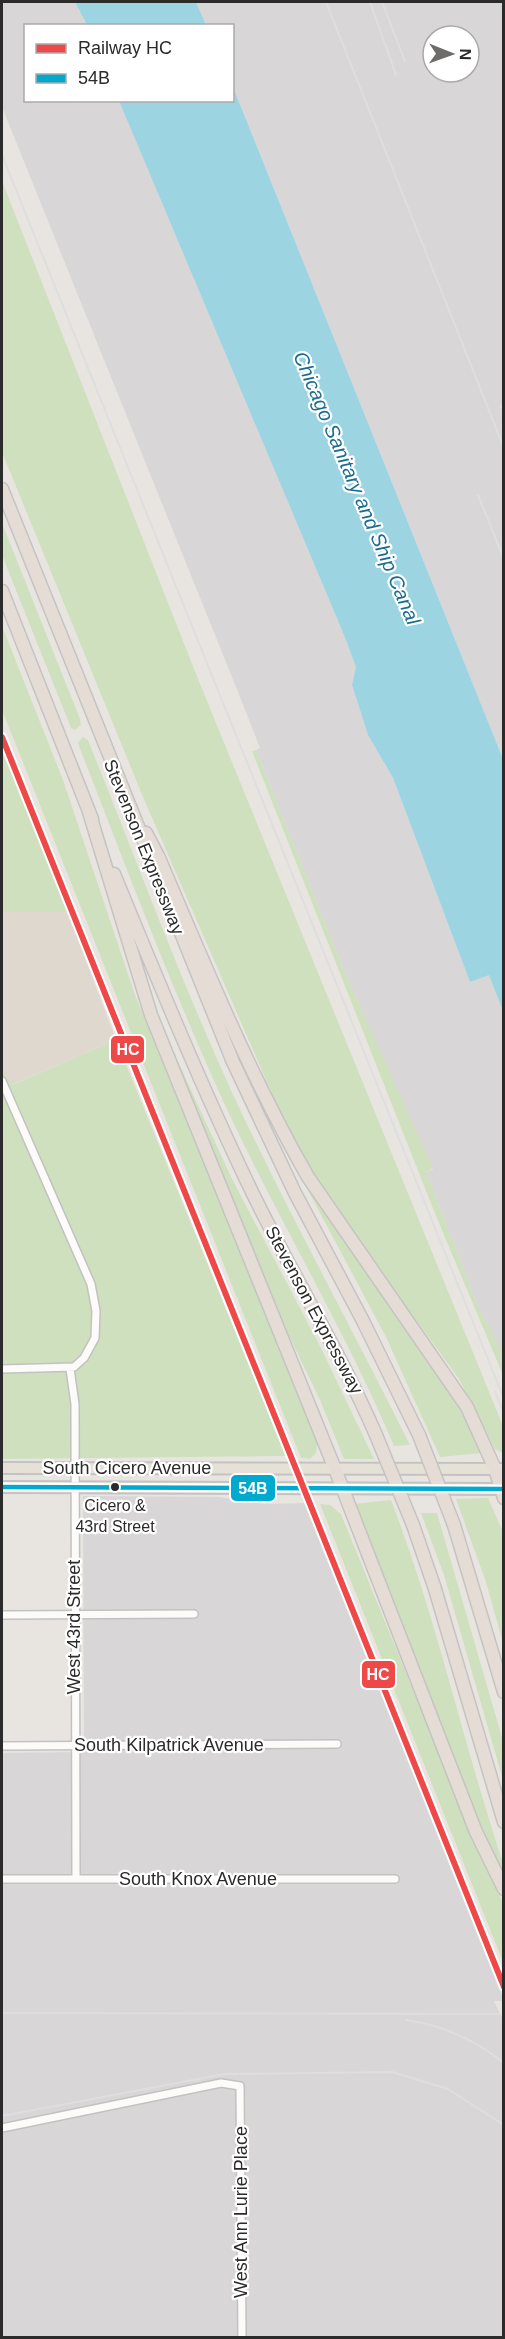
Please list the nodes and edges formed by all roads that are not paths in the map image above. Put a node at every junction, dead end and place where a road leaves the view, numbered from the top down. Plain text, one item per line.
1 (2, 489) edge
2 (2, 591) edge
3 (120, 788) junction
4 (89, 812) junction
5 (2, 1081) edge
6 (2, 1369) edge
7 (69, 1369) junction
8 (74, 1467) junction
9 (2, 1468) edge
10 (334, 1469) junction
11 (499, 1469) edge
12 (2, 1487) edge
13 (74, 1487) junction
14 (343, 1490) junction
15 (503, 1492) edge
16 (194, 1614) dead end
17 (2, 1615) edge
18 (74, 1615) junction
19 (504, 1692) edge
20 (337, 1743) dead end
21 (75, 1745) junction
22 (2, 1746) edge
23 (504, 1822) edge
24 (2, 1879) edge
25 (76, 1879) junction
26 (395, 1879) dead end
27 (504, 1889) edge
28 (2, 2128) edge
29 (242, 2337) edge

1 - 3 highway, Stevenson Expressway
2 - 4 highway
3 - 11 highway
3 - 19 highway, Stevenson Expressway, bridge
4 - 10 highway
4 - 23 highway, Stevenson Expressway, bridge
5 - 7 street
6 - 7 street
7 - 8 street, West 43rd Street
8 - 9 main road, South Cicero Avenue
8 - 10 main road, South Cicero Avenue
8 - 13 street, West 43rd Street
10 - 11 main road, South Cicero Avenue
10 - 14 highway
11 - 15 highway
12 - 13 main road, South Cicero Avenue
13 - 14 main road, South Cicero Avenue
13 - 18 street, West 43rd Street
14 - 15 main road, South Cicero Avenue
14 - 27 highway
16 - 18 street
17 - 18 street
18 - 21 street, West 43rd Street
20 - 21 street, South Kilpatrick Avenue
21 - 22 street, South Kilpatrick Avenue
21 - 25 street, West 43rd Street
24 - 25 street, South Knox Avenue
25 - 26 street, South Knox Avenue
28 - 29 street, West Ann Lurie Place

